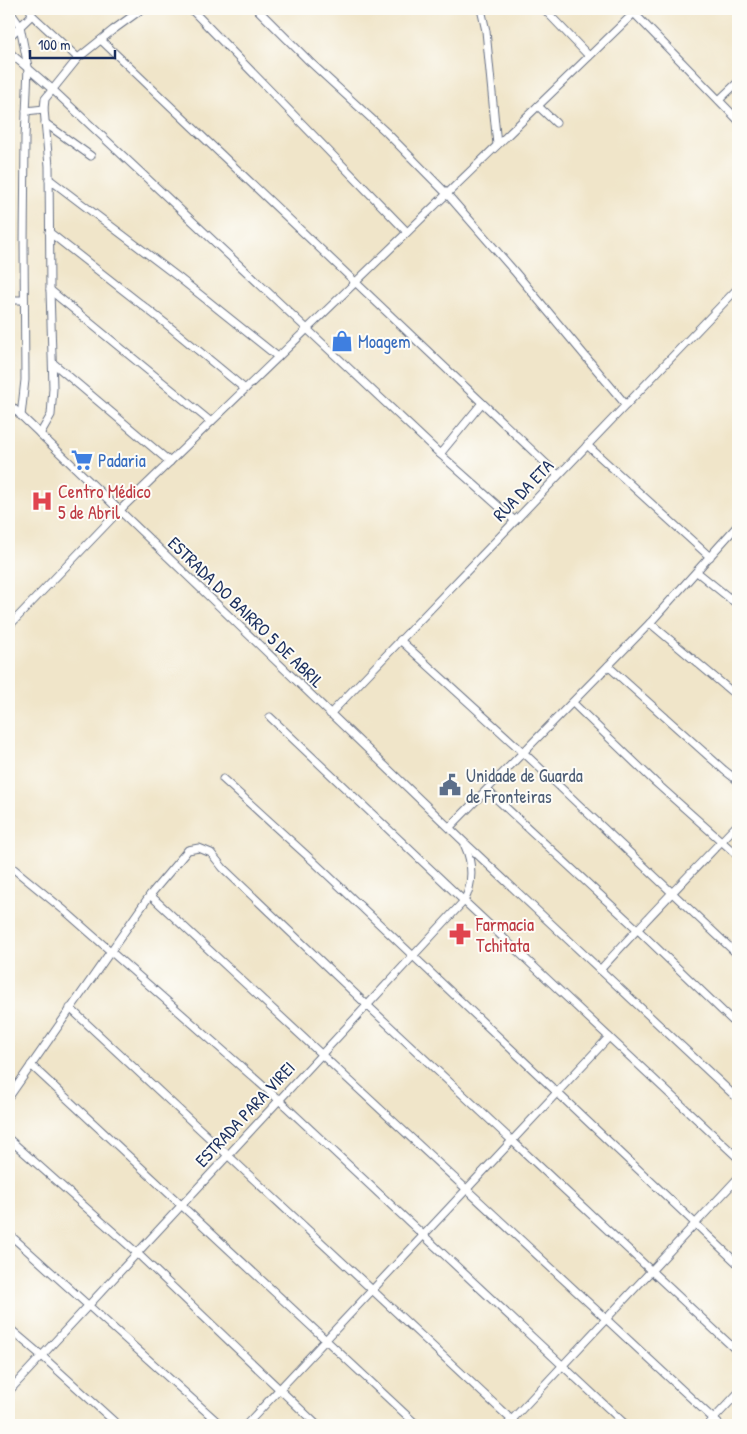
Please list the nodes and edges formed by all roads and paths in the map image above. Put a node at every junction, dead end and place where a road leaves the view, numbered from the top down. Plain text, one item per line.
1 (142, 9) edge
2 (191, 9) edge
3 (257, 9) edge
4 (481, 9) edge
5 (544, 9) edge
6 (9, 10) edge
7 (632, 11) edge
8 (31, 12) edge
9 (20, 26) junction
10 (9, 37) edge
11 (101, 40) junction
12 (9, 52) edge
13 (589, 56) junction
14 (78, 58) junction
15 (28, 67) junction
16 (738, 82) edge
17 (52, 89) junction
18 (719, 100) junction
19 (538, 106) junction
20 (44, 110) junction
21 (26, 111) junction
22 (738, 120) edge
23 (45, 122) junction
24 (556, 123) dead end
25 (497, 145) junction
26 (91, 156) dead end
27 (49, 179) junction
28 (447, 194) junction
29 (50, 232) junction
30 (407, 232) junction
31 (356, 282) junction
32 (738, 288) edge
33 (50, 290) junction
34 (9, 300) edge
35 (24, 300) junction
36 (308, 328) junction
37 (278, 357) junction
38 (53, 363) junction
39 (245, 389) junction
40 (482, 403) junction
41 (9, 404) edge
42 (626, 405) junction
43 (21, 416) junction
44 (211, 422) junction
45 (40, 434) junction
46 (588, 445) junction
47 (440, 454) junction
48 (170, 462) junction
49 (558, 475) junction
50 (120, 510) junction
51 (515, 521) junction
52 (738, 526) edge
53 (710, 557) junction
54 (697, 572) junction
55 (738, 591) edge
56 (730, 599) junction
57 (738, 606) edge
58 (650, 623) junction
59 (9, 626) edge
60 (400, 640) junction
61 (608, 666) junction
62 (738, 697) edge
63 (573, 702) junction
64 (330, 714) junction
65 (270, 717) dead end
66 (524, 753) junction
67 (223, 779) dead end
68 (738, 782) edge
69 (487, 790) junction
70 (738, 824) edge
71 (450, 827) junction
72 (463, 841) junction
73 (722, 841) junction
74 (738, 856) edge
75 (9, 865) edge
76 (673, 894) junction
77 (150, 895) junction
78 (464, 901) junction
79 (637, 929) junction
80 (110, 950) junction
81 (738, 955) edge
82 (413, 956) junction
83 (600, 970) junction
84 (367, 1005) junction
85 (70, 1008) junction
86 (738, 1026) edge
87 (609, 1036) junction
88 (322, 1054) junction
89 (31, 1065) junction
90 (12, 1086) edge
91 (557, 1092) junction
92 (9, 1097) edge
93 (738, 1099) edge
94 (279, 1100) junction
95 (9, 1139) edge
96 (512, 1140) junction
97 (229, 1154) junction
98 (738, 1158) edge
99 (738, 1178) edge
100 (467, 1188) junction
101 (181, 1206) junction
102 (696, 1224) junction
103 (9, 1234) edge
104 (423, 1235) junction
105 (137, 1254) junction
106 (738, 1264) edge
107 (652, 1271) junction
108 (373, 1289) junction
109 (88, 1306) junction
110 (607, 1319) junction
111 (9, 1328) edge
112 (326, 1340) junction
113 (738, 1352) edge
114 (42, 1356) junction
115 (563, 1366) junction
116 (280, 1389) junction
117 (9, 1392) edge
118 (738, 1393) edge
119 (714, 1419) junction
120 (512, 1424) edge
121 (118, 1425) edge
122 (221, 1425) edge
123 (246, 1425) edge
124 (317, 1425) edge
125 (416, 1425) edge
126 (626, 1425) edge
127 (708, 1425) edge
128 (720, 1425) edge

1 - 11 street
2 - 30 street
3 - 28 street
4 - 25 street
5 - 13 street
6 - 9 street
7 - 13 street
7 - 18 street
8 - 9 street
8 - 14 street
9 - 10 street
9 - 15 street
11 - 14 street
11 - 31 street
12 - 15 street
13 - 19 street
14 - 17 street
15 - 17 street
15 - 21 street
16 - 18 street
17 - 20 street
17 - 36 street
18 - 22 street
19 - 24 street
19 - 25 street
20 - 21 street
20 - 23 street
21 - 35 street
23 - 26 street
23 - 27 street
25 - 28 street
27 - 29 street
27 - 37 street
28 - 30 street
28 - 42 street
29 - 33 street
29 - 39 street
30 - 31 street
31 - 36 street
31 - 40 street
32 - 42 street, RUA DA ETA
33 - 38 street
33 - 44 street
34 - 35 street
35 - 43 street
36 - 37 street
36 - 47 street
37 - 39 street
38 - 45 street
38 - 48 street
39 - 44 street
40 - 47 street
40 - 49 street
41 - 43 street, ESTRADA DO BAIRRO 5 DE ABRIL
42 - 46 street, RUA DA ETA
43 - 45 street, ESTRADA DO BAIRRO 5 DE ABRIL
44 - 48 street
45 - 50 street, ESTRADA DO BAIRRO 5 DE ABRIL
46 - 49 street, RUA DA ETA
46 - 53 street
47 - 51 street
48 - 50 street
49 - 51 street, RUA DA ETA
50 - 59 street
50 - 64 street, ESTRADA DO BAIRRO 5 DE ABRIL
51 - 60 street, RUA DA ETA
52 - 53 street
53 - 54 street
54 - 56 street
54 - 58 street
55 - 56 street
56 - 57 street
58 - 61 street
58 - 62 street
60 - 64 street, RUA DA ETA
60 - 66 street
61 - 63 street
61 - 68 street
63 - 66 street
63 - 73 street
64 - 71 street, ESTRADA DO BAIRRO 5 DE ABRIL
65 - 78 street
66 - 69 street
66 - 76 street
67 - 82 street
69 - 71 street
69 - 79 street
70 - 73 street
71 - 72 street, ESTRADA DO BAIRRO 5 DE ABRIL
72 - 78 street, ESTRADA PARA VIREI
72 - 83 street, ESTRADA DO BAIRRO 5 DE ABRIL
73 - 74 street
73 - 76 street
75 - 80 street
76 - 79 street
76 - 81 street
77 - 80 street
77 - 84 street
77 - 88 street
78 - 82 street, ESTRADA PARA VIREI
78 - 87 street
79 - 83 street
79 - 86 street
80 - 85 street
80 - 94 street
82 - 84 street, ESTRADA PARA VIREI
82 - 91 street
83 - 93 street, ESTRADA DO BAIRRO 5 DE ABRIL
84 - 88 street, ESTRADA PARA VIREI
84 - 96 street
85 - 89 street
85 - 97 street
87 - 91 street
87 - 98 street
88 - 94 street, ESTRADA PARA VIREI
88 - 100 street
89 - 90 street
89 - 101 street
90 - 92 street
91 - 96 street
91 - 102 street
94 - 97 street, ESTRADA PARA VIREI
94 - 104 street
95 - 105 street
96 - 100 street
96 - 107 street
97 - 101 street, ESTRADA PARA VIREI
97 - 108 street
99 - 102 street
100 - 104 street
100 - 110 street
101 - 105 street, ESTRADA PARA VIREI
101 - 112 street
102 - 106 street
102 - 107 street
103 - 109 street
104 - 108 street
104 - 115 street
105 - 109 street, ESTRADA PARA VIREI
105 - 116 street
107 - 110 street
107 - 113 street
108 - 112 street
108 - 120 street
109 - 114 street, ESTRADA PARA VIREI
109 - 122 street
110 - 115 street
110 - 119 street
111 - 114 street
112 - 116 street
112 - 125 street
114 - 117 street, ESTRADA PARA VIREI
114 - 121 street
115 - 120 street
115 - 126 street
116 - 123 street
116 - 124 street
118 - 119 street
119 - 127 street
119 - 128 street

